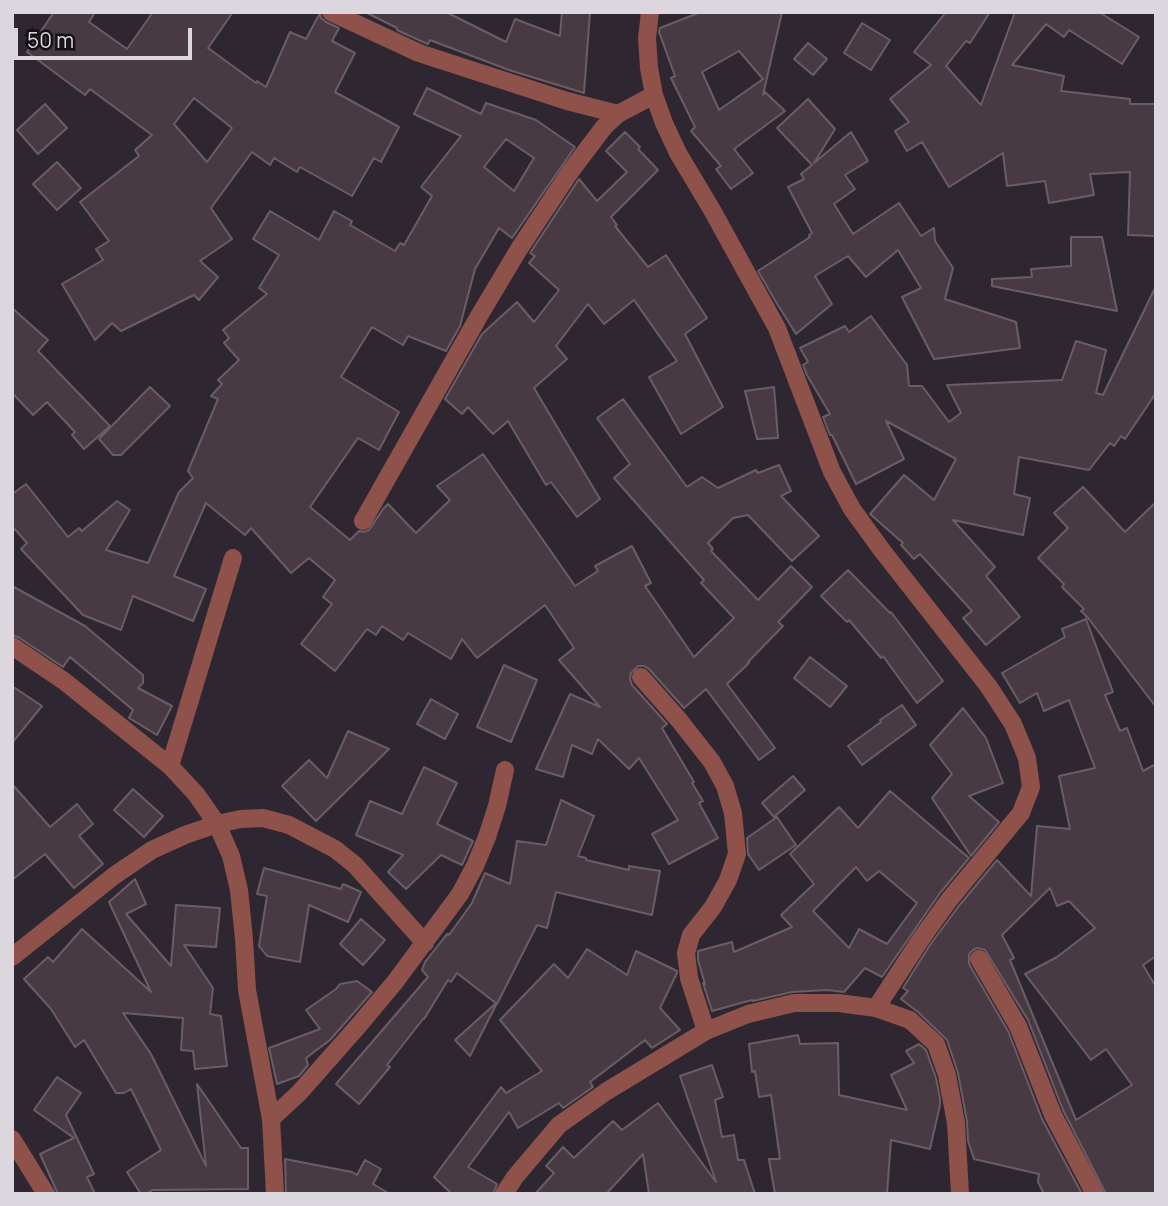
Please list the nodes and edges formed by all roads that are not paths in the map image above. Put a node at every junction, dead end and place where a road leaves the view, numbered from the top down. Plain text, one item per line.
1 (331, 12) edge
2 (650, 12) edge
3 (654, 95) junction
4 (618, 114) junction
5 (363, 521) dead end
6 (233, 558) dead end
7 (12, 646) edge
8 (641, 677) dead end
9 (170, 766) junction
10 (505, 770) dead end
11 (217, 824) junction
12 (425, 943) junction
13 (12, 957) edge
14 (979, 959) dead end
15 (876, 1008) junction
16 (706, 1031) junction
17 (271, 1119) junction
18 (12, 1139) edge
19 (46, 1194) edge
20 (275, 1194) edge
21 (504, 1194) edge
22 (960, 1194) edge
23 (1095, 1194) edge

1 - 4 street
2 - 3 street
3 - 4 street
3 - 15 street
4 - 5 street
6 - 9 street
7 - 9 street
8 - 16 street
9 - 11 street
10 - 12 street
11 - 12 street
11 - 13 street
11 - 17 street
12 - 17 street
14 - 23 street
15 - 16 street
15 - 22 street
16 - 21 street
17 - 20 street
18 - 19 street

